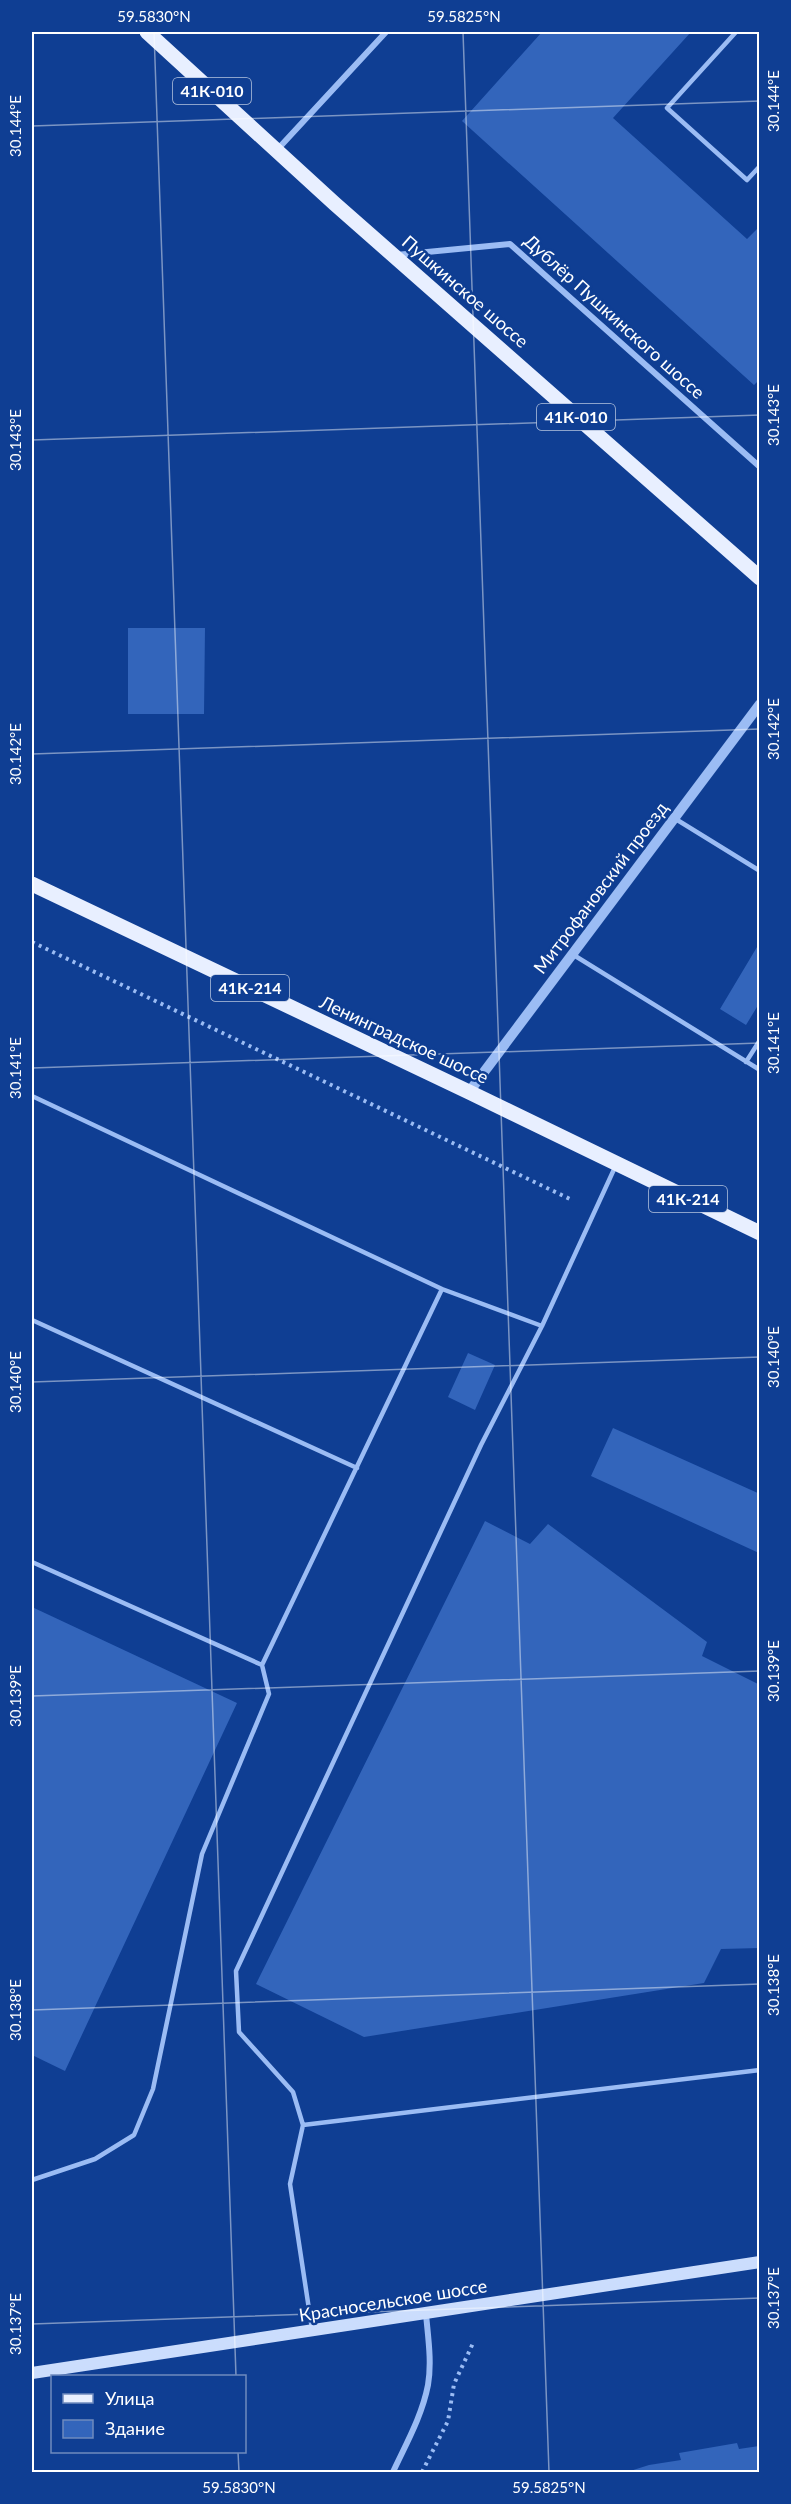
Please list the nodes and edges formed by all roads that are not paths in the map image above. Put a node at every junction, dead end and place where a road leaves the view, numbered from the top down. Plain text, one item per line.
1 (147, 32) edge
2 (386, 32) edge
3 (736, 32) edge
4 (276, 151) junction
5 (759, 166) edge
6 (393, 255) junction
7 (759, 467) edge
8 (759, 578) edge
9 (759, 704) edge
10 (674, 818) junction
11 (759, 871) edge
12 (32, 884) edge
13 (572, 954) junction
14 (759, 1040) edge
15 (746, 1062) junction
16 (759, 1071) edge
17 (469, 1092) junction
18 (32, 1096) edge
19 (616, 1165) junction
20 (759, 1233) edge
21 (442, 1289) junction
22 (32, 1320) edge
23 (542, 1326) junction
24 (357, 1468) junction
25 (32, 1562) edge
26 (262, 1665) junction
27 (759, 2070) edge
28 (303, 2125) junction
29 (32, 2180) edge
30 (759, 2262) edge
31 (426, 2314) junction
32 (313, 2332) junction
33 (32, 2373) edge
34 (393, 2472) edge

1 - 4 main road, Пушкинское шоссе / 41К-010
2 - 4 street
3 - 5 lane
4 - 6 main road, Пушкинское шоссе / 41К-010
6 - 7 street, Дублёр Пушкинского шоссе
6 - 8 main road, Пушкинское шоссе / 41К-010
9 - 10 street, Митрофановский проезд
10 - 11 lane
10 - 13 street, Митрофановский проезд
12 - 17 main road, Ленинградское шоссе / 41К-214
13 - 15 lane
13 - 17 street, Митрофановский проезд
14 - 15 lane
15 - 16 lane
17 - 19 main road, Ленинградское шоссе / 41К-214
18 - 21 lane
19 - 20 main road, Ленинградское шоссе / 41К-214
19 - 23 lane
21 - 23 lane
21 - 24 lane
22 - 24 lane
23 - 28 lane
24 - 26 lane
25 - 26 lane
26 - 29 lane
27 - 28 lane
28 - 32 lane
30 - 31 main road, Красносельское шоссе
31 - 32 main road, Красносельское шоссе
31 - 34 street
32 - 33 main road, Красносельское шоссе

